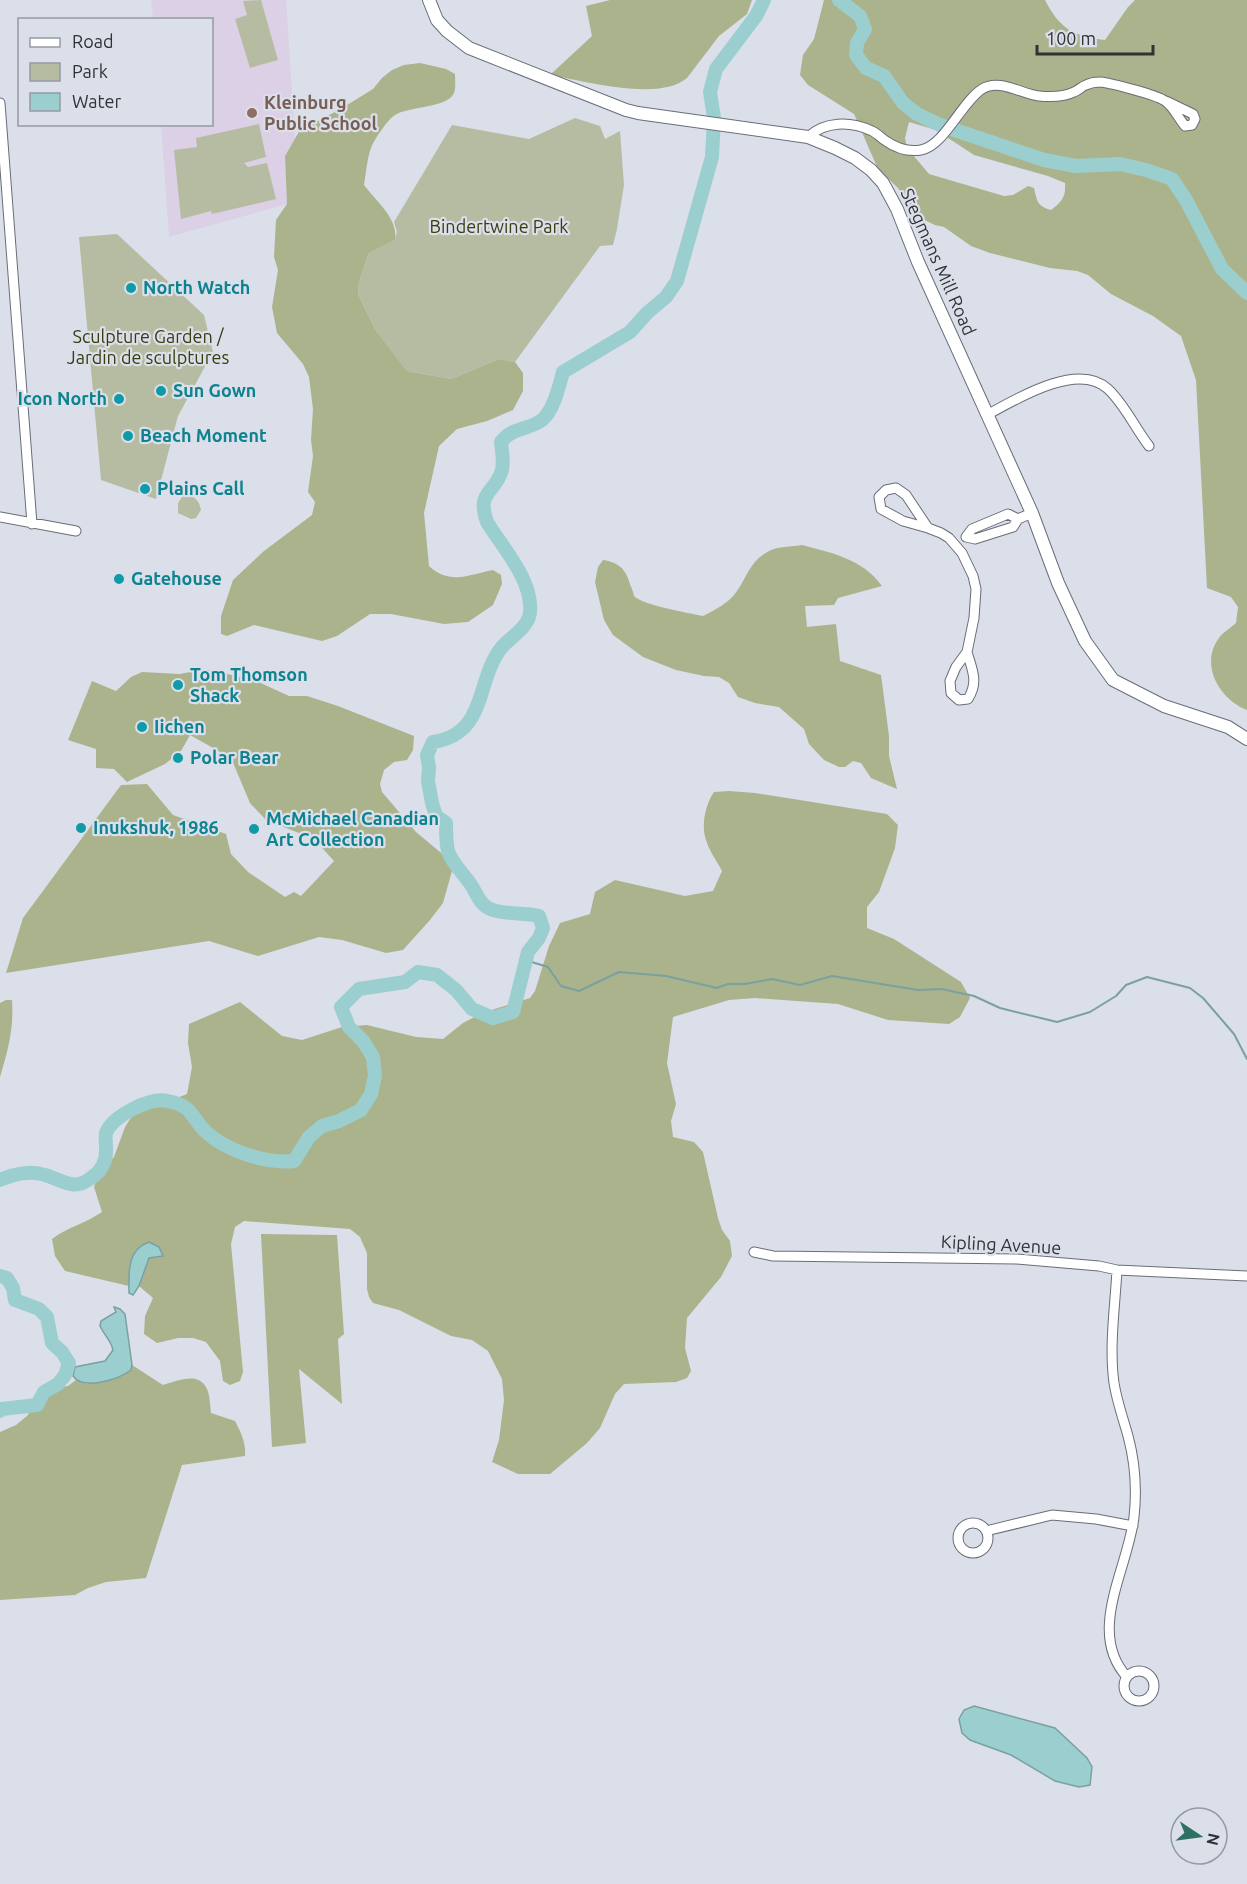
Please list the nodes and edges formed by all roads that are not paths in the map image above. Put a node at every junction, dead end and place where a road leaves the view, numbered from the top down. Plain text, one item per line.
1 (430, 0) edge
2 (1166, 101) dead end
3 (0, 103) edge
4 (808, 137) junction
5 (987, 415) junction
6 (1149, 446) dead end
7 (1032, 513) junction
8 (0, 517) edge
9 (32, 524) junction
10 (928, 528) junction
11 (76, 531) dead end
12 (955, 546) junction
13 (967, 652) junction
14 (1247, 739) edge
15 (754, 1252) dead end
16 (1117, 1270) junction
17 (1247, 1276) edge
18 (1133, 1526) junction
19 (986, 1531) dead end
20 (1127, 1677) dead end

1 - 4 street, Stegmans Mill Road
2 - 4 street
3 - 9 street
4 - 5 street, Stegmans Mill Road
5 - 6 street
5 - 7 street, Stegmans Mill Road
7 - 12 street
7 - 14 street, Stegmans Mill Road
8 - 9 street
9 - 11 street
10 - 10 street
10 - 12 street
12 - 13 street
13 - 13 street
15 - 16 street, Kipling Avenue
16 - 17 street, Kipling Avenue
16 - 18 street
18 - 19 street
18 - 20 street

